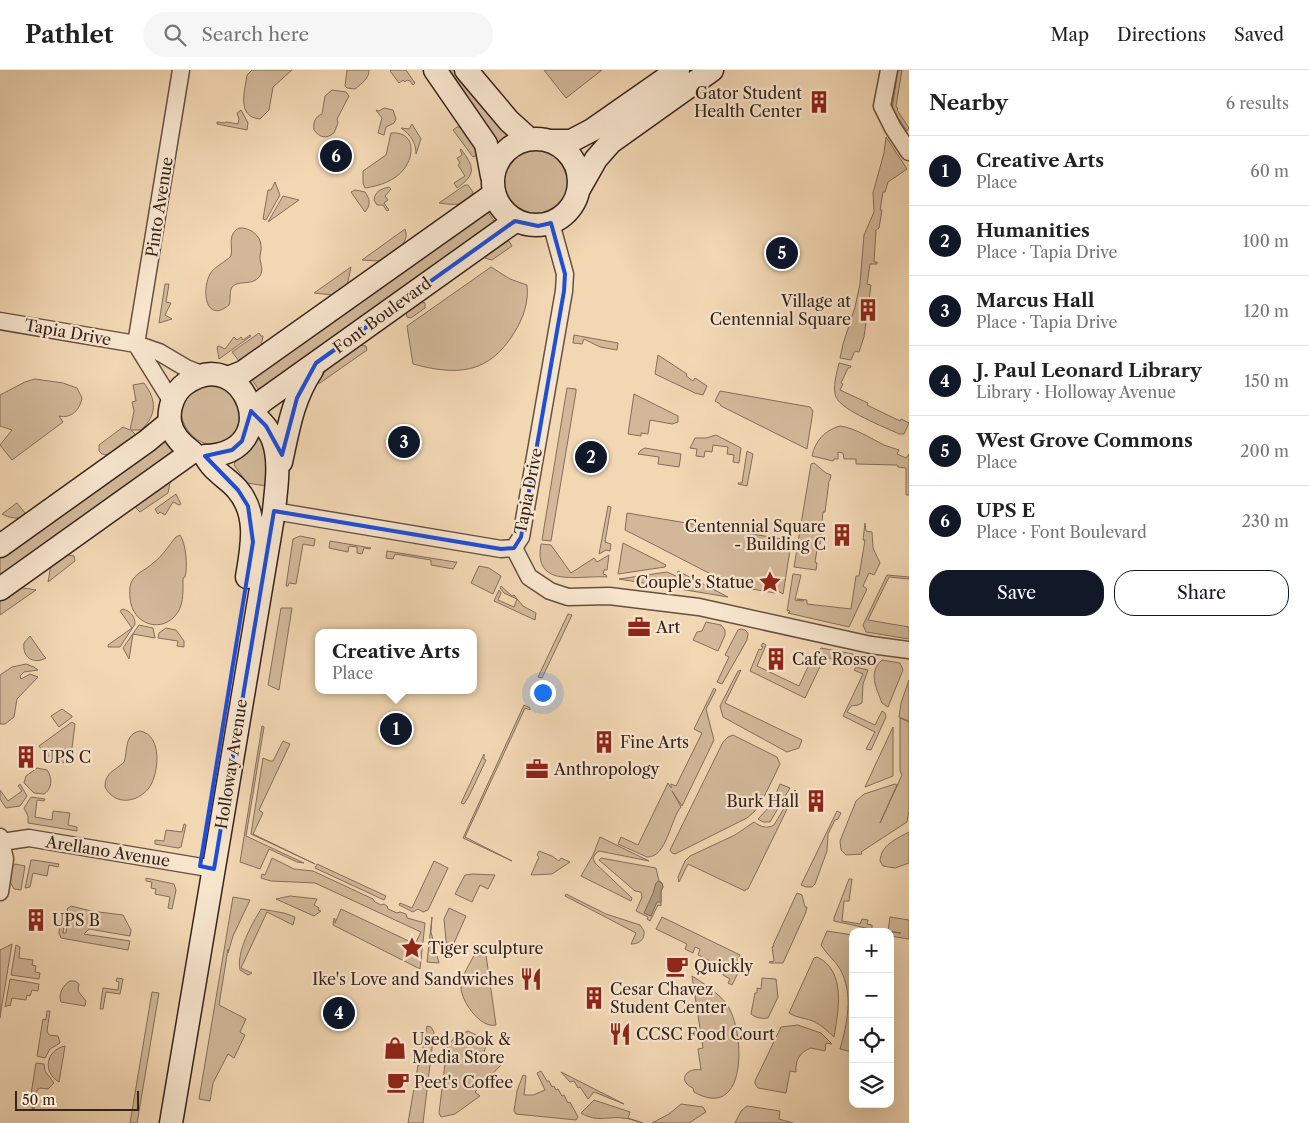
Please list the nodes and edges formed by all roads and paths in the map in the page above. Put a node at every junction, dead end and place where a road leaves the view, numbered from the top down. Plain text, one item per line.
1 (181, 70) edge
2 (435, 70) edge
3 (466, 70) edge
4 (678, 70) edge
5 (712, 70) edge
6 (889, 70) edge
7 (529, 139) junction
8 (551, 141) junction
9 (909, 152) edge
10 (493, 185) junction
11 (579, 189) junction
12 (515, 221) junction
13 (551, 223) junction
14 (0, 321) edge
15 (136, 344) junction
16 (316, 362) junction
17 (204, 375) junction
18 (228, 378) junction
19 (171, 412) junction
20 (251, 412) junction
21 (198, 454) junction
22 (277, 479) junction
23 (274, 511) junction
24 (0, 546) edge
25 (514, 548) junction
26 (0, 589) edge
27 (909, 650) edge
28 (1, 840) edge
29 (207, 868) junction
30 (0, 892) edge
31 (158, 1123) edge
32 (171, 1123) edge

1 - 15 street, Pinto Avenue
2 - 10 street
3 - 7 street
4 - 8 street
5 - 11 street
6 - 9 street
7 - 8 street
7 - 10 street
8 - 11 street
10 - 12 street
10 - 18 street, Font Boulevard
11 - 13 street
12 - 13 street
12 - 16 street, Font Boulevard
13 - 25 street, Tapia Drive
14 - 15 street, Tapia Drive
15 - 17 street, Tapia Drive
15 - 19 street
16 - 20 street, Font Boulevard
16 - 22 street
17 - 18 street
17 - 19 street
18 - 20 street
19 - 21 street
19 - 24 street
20 - 21 street
20 - 22 street, Holloway Avenue
21 - 26 street
21 - 29 street, Holloway Avenue
22 - 23 street, Holloway Avenue
23 - 25 street, Tapia Drive
23 - 29 street, Holloway Avenue
25 - 27 street
28 - 29 street, Arellano Avenue
28 - 30 street
29 - 31 street, Holloway Avenue
29 - 32 street, Holloway Avenue

